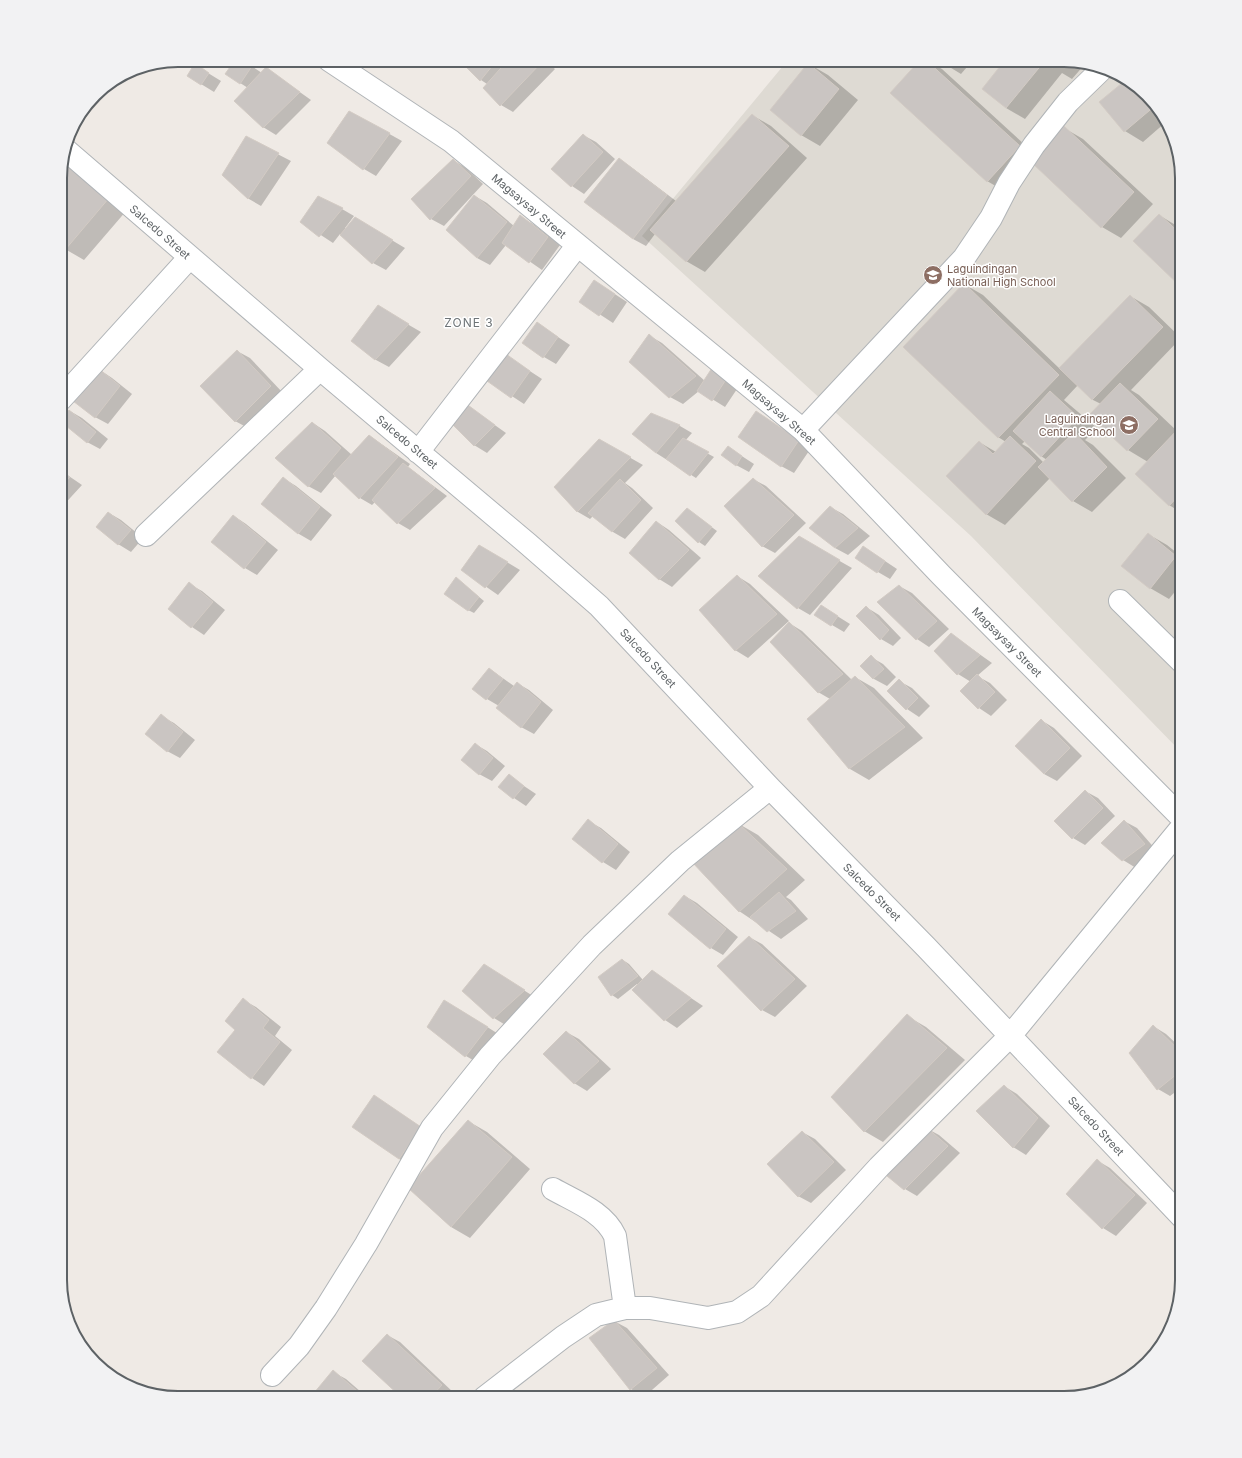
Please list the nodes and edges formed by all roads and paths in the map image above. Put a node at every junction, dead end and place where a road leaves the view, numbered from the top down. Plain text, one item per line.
1 (340, 67) edge
2 (1098, 73) edge
3 (70, 153) edge
4 (577, 246) junction
5 (190, 257) junction
6 (320, 369) junction
7 (67, 392) edge
8 (803, 430) junction
9 (418, 452) junction
10 (146, 535) dead end
11 (1120, 601) dead end
12 (1175, 655) edge
13 (770, 788) junction
14 (1175, 811) edge
15 (1175, 835) edge
16 (1010, 1036) junction
17 (553, 1190) dead end
18 (1175, 1210) edge
19 (625, 1308) junction
20 (272, 1375) dead end
21 (493, 1391) edge

1 - 4 street, Magsaysay Street
2 - 8 street
3 - 5 street, Salcedo Street
4 - 8 street, Magsaysay Street
4 - 9 street
5 - 6 street, Salcedo Street
5 - 7 street
6 - 9 street, Salcedo Street
6 - 10 street
8 - 14 street, Magsaysay Street
9 - 13 street, Salcedo Street
11 - 12 street
13 - 16 street, Salcedo Street
13 - 20 street
15 - 16 street
16 - 18 street, Salcedo Street
16 - 19 street
17 - 19 street
19 - 21 street

